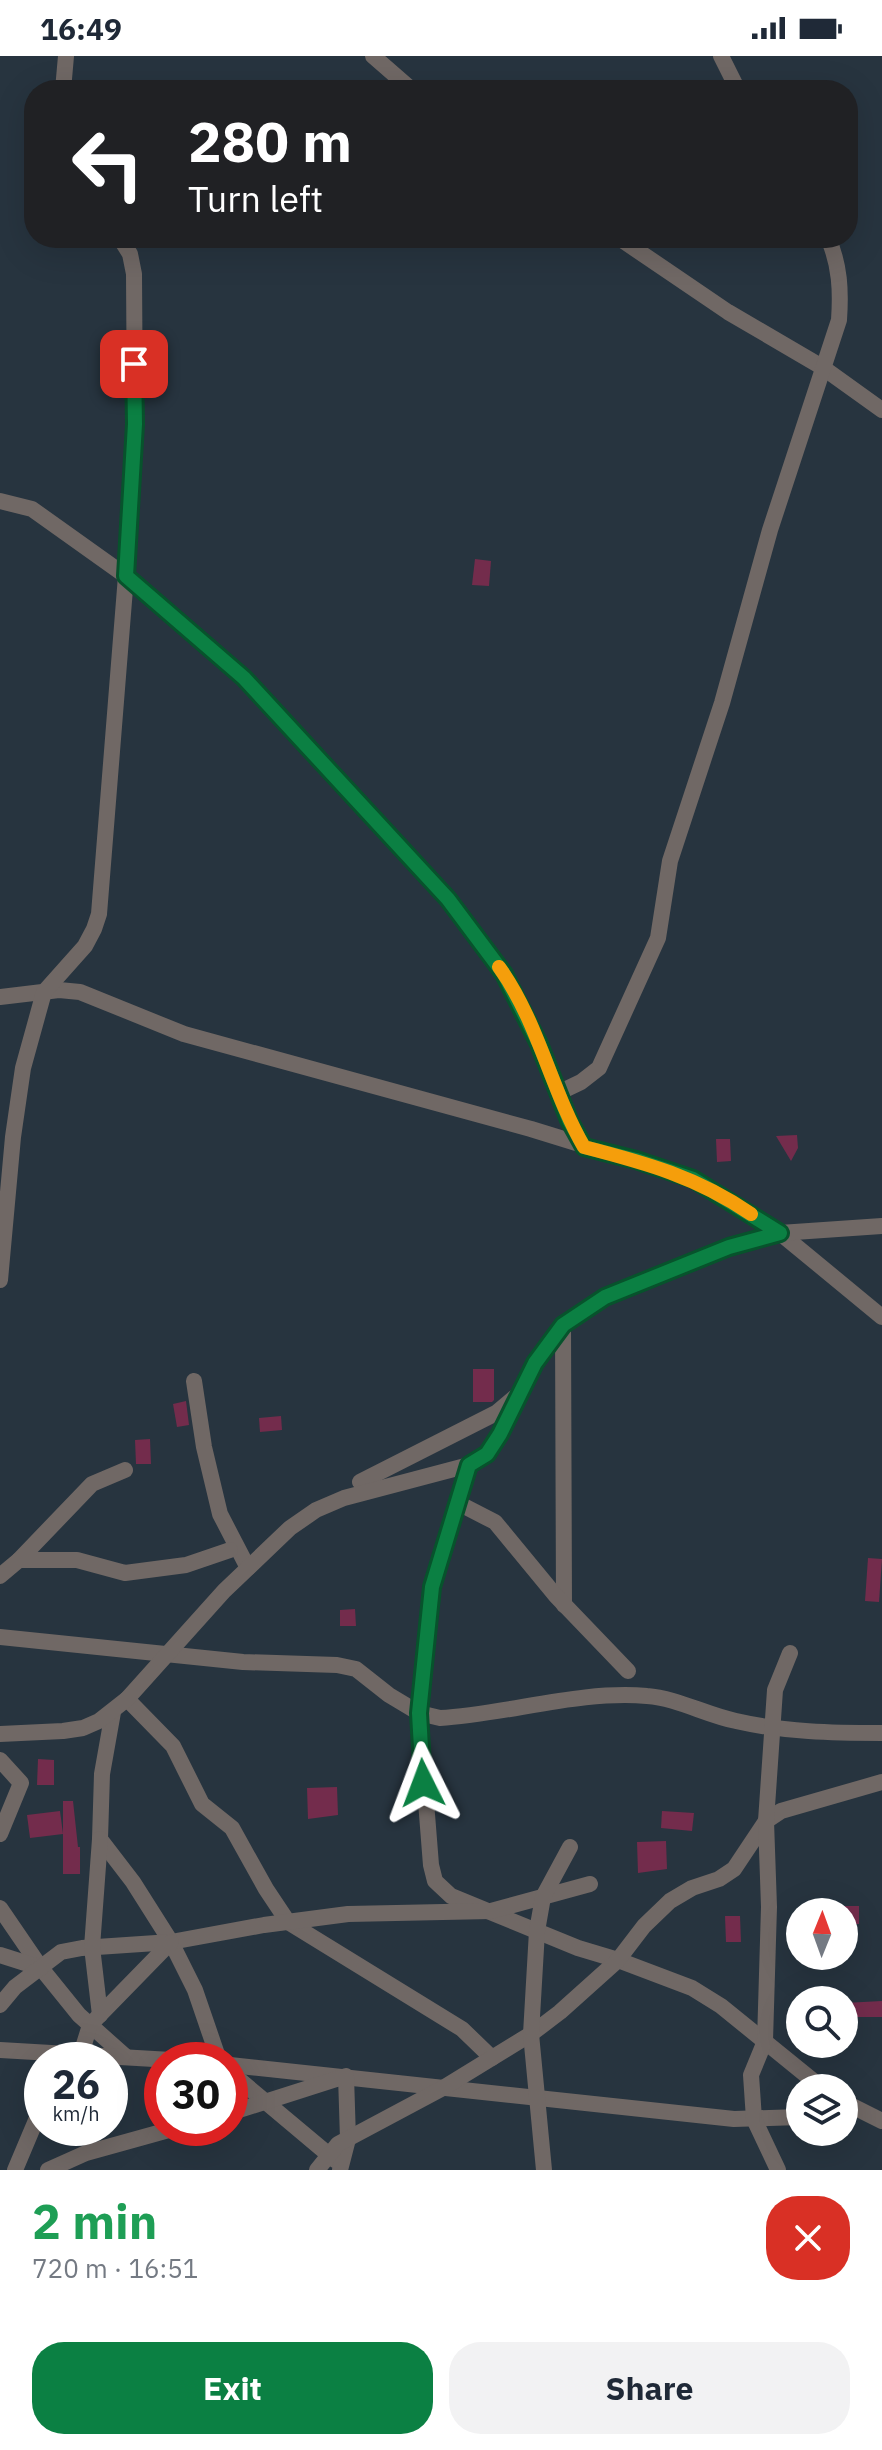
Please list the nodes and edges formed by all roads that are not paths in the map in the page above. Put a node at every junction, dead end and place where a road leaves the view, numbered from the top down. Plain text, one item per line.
1 (66, 56) edge
2 (373, 56) edge
3 (721, 56) edge
4 (64, 80) edge
5 (401, 80) edge
6 (733, 80) edge
7 (126, 248) edge
8 (634, 248) edge
9 (832, 248) edge
10 (822, 367) junction
11 (882, 410) edge
12 (0, 501) edge
13 (126, 576) junction
14 (44, 992) junction
15 (0, 997) edge
16 (558, 1093) junction
17 (584, 1147) junction
18 (882, 1226) edge
19 (780, 1233) junction
20 (0, 1280) edge
21 (882, 1317) edge
22 (563, 1325) junction
23 (194, 1381) dead end
24 (520, 1393) junction
25 (469, 1465) junction
26 (125, 1470) dead end
27 (360, 1482) dead end
28 (458, 1503) junction
29 (230, 1550) dead end
30 (19, 1560) junction
31 (248, 1568) junction
32 (0, 1576) edge
33 (564, 1605) junction
34 (0, 1637) edge
35 (790, 1653) dead end
36 (164, 1655) junction
37 (628, 1671) dead end
38 (127, 1699) junction
39 (113, 1712) junction
40 (419, 1713) junction
41 (771, 1727) junction
42 (882, 1733) edge
43 (0, 1734) edge
44 (0, 1760) edge
45 (882, 1782) edge
46 (766, 1821) junction
47 (0, 1834) edge
48 (100, 1839) junction
49 (570, 1847) dead end
50 (590, 1884) dead end
51 (543, 1897) junction
52 (0, 1908) edge
53 (491, 1911) junction
54 (288, 1922) junction
55 (537, 1931) junction
56 (171, 1942) junction
57 (92, 1947) junction
58 (0, 1955) edge
59 (618, 1960) junction
60 (41, 1968) junction
61 (0, 2005) edge
62 (95, 2020) junction
63 (531, 2034) junction
64 (765, 2041) junction
65 (85, 2042) edge
66 (113, 2042) edge
67 (213, 2042) edge
68 (0, 2050) edge
69 (24, 2052) edge
70 (492, 2058) junction
71 (248, 2067) edge
72 (805, 2074) edge
73 (346, 2076) junction
74 (248, 2087) edge
75 (443, 2088) junction
76 (539, 2099) junction
77 (267, 2103) junction
78 (882, 2104) edge
79 (248, 2108) edge
80 (858, 2110) edge
81 (858, 2114) edge
82 (786, 2118) edge
83 (754, 2119) junction
84 (882, 2121) edge
85 (144, 2137) edge
86 (348, 2139) junction
87 (25, 2146) edge
88 (338, 2165) edge
89 (776, 2169) edge
90 (15, 2170) edge
91 (48, 2170) edge
92 (317, 2170) edge
93 (544, 2170) edge

1 - 4 street
2 - 5 street
3 - 6 street
7 - 13 street
8 - 10 street
9 - 10 street
10 - 11 street
10 - 16 street
12 - 13 street
13 - 14 street
13 - 16 street
14 - 15 street
14 - 17 street
14 - 20 street
16 - 17 street
17 - 19 street
18 - 19 street
19 - 21 street
19 - 22 street
22 - 24 street
22 - 33 street
23 - 31 street
24 - 25 street
24 - 27 street
25 - 28 street
25 - 31 street
26 - 30 street
28 - 33 street
28 - 40 street
29 - 30 street
30 - 32 street
31 - 36 street
33 - 37 street
34 - 36 street
35 - 41 street
36 - 38 street
36 - 40 street
38 - 39 street
38 - 54 street
39 - 43 street
39 - 48 street
40 - 41 street
40 - 53 street
41 - 42 street
41 - 46 street
44 - 47 street
45 - 46 street
46 - 59 street
46 - 64 street
48 - 56 street
48 - 57 street
49 - 51 street
50 - 51 street
51 - 53 street
51 - 55 street
52 - 60 street
53 - 54 street
53 - 55 street
54 - 56 street
54 - 70 street
55 - 59 street
55 - 63 street
56 - 57 street
56 - 62 street
56 - 67 street
57 - 60 street
57 - 62 street
58 - 60 street
59 - 63 street
59 - 64 street
60 - 61 street
60 - 62 street
62 - 65 street
62 - 66 street
63 - 70 street
63 - 76 street
64 - 72 street
64 - 83 street
68 - 69 street
70 - 75 street
71 - 73 street
73 - 75 street
73 - 77 street
73 - 86 street
74 - 77 street
75 - 76 street
75 - 86 street
76 - 83 street
76 - 93 street
77 - 79 street
77 - 88 street
78 - 80 street
81 - 84 street
82 - 83 street
83 - 89 street
85 - 91 street
86 - 88 street
87 - 90 street
88 - 92 street

